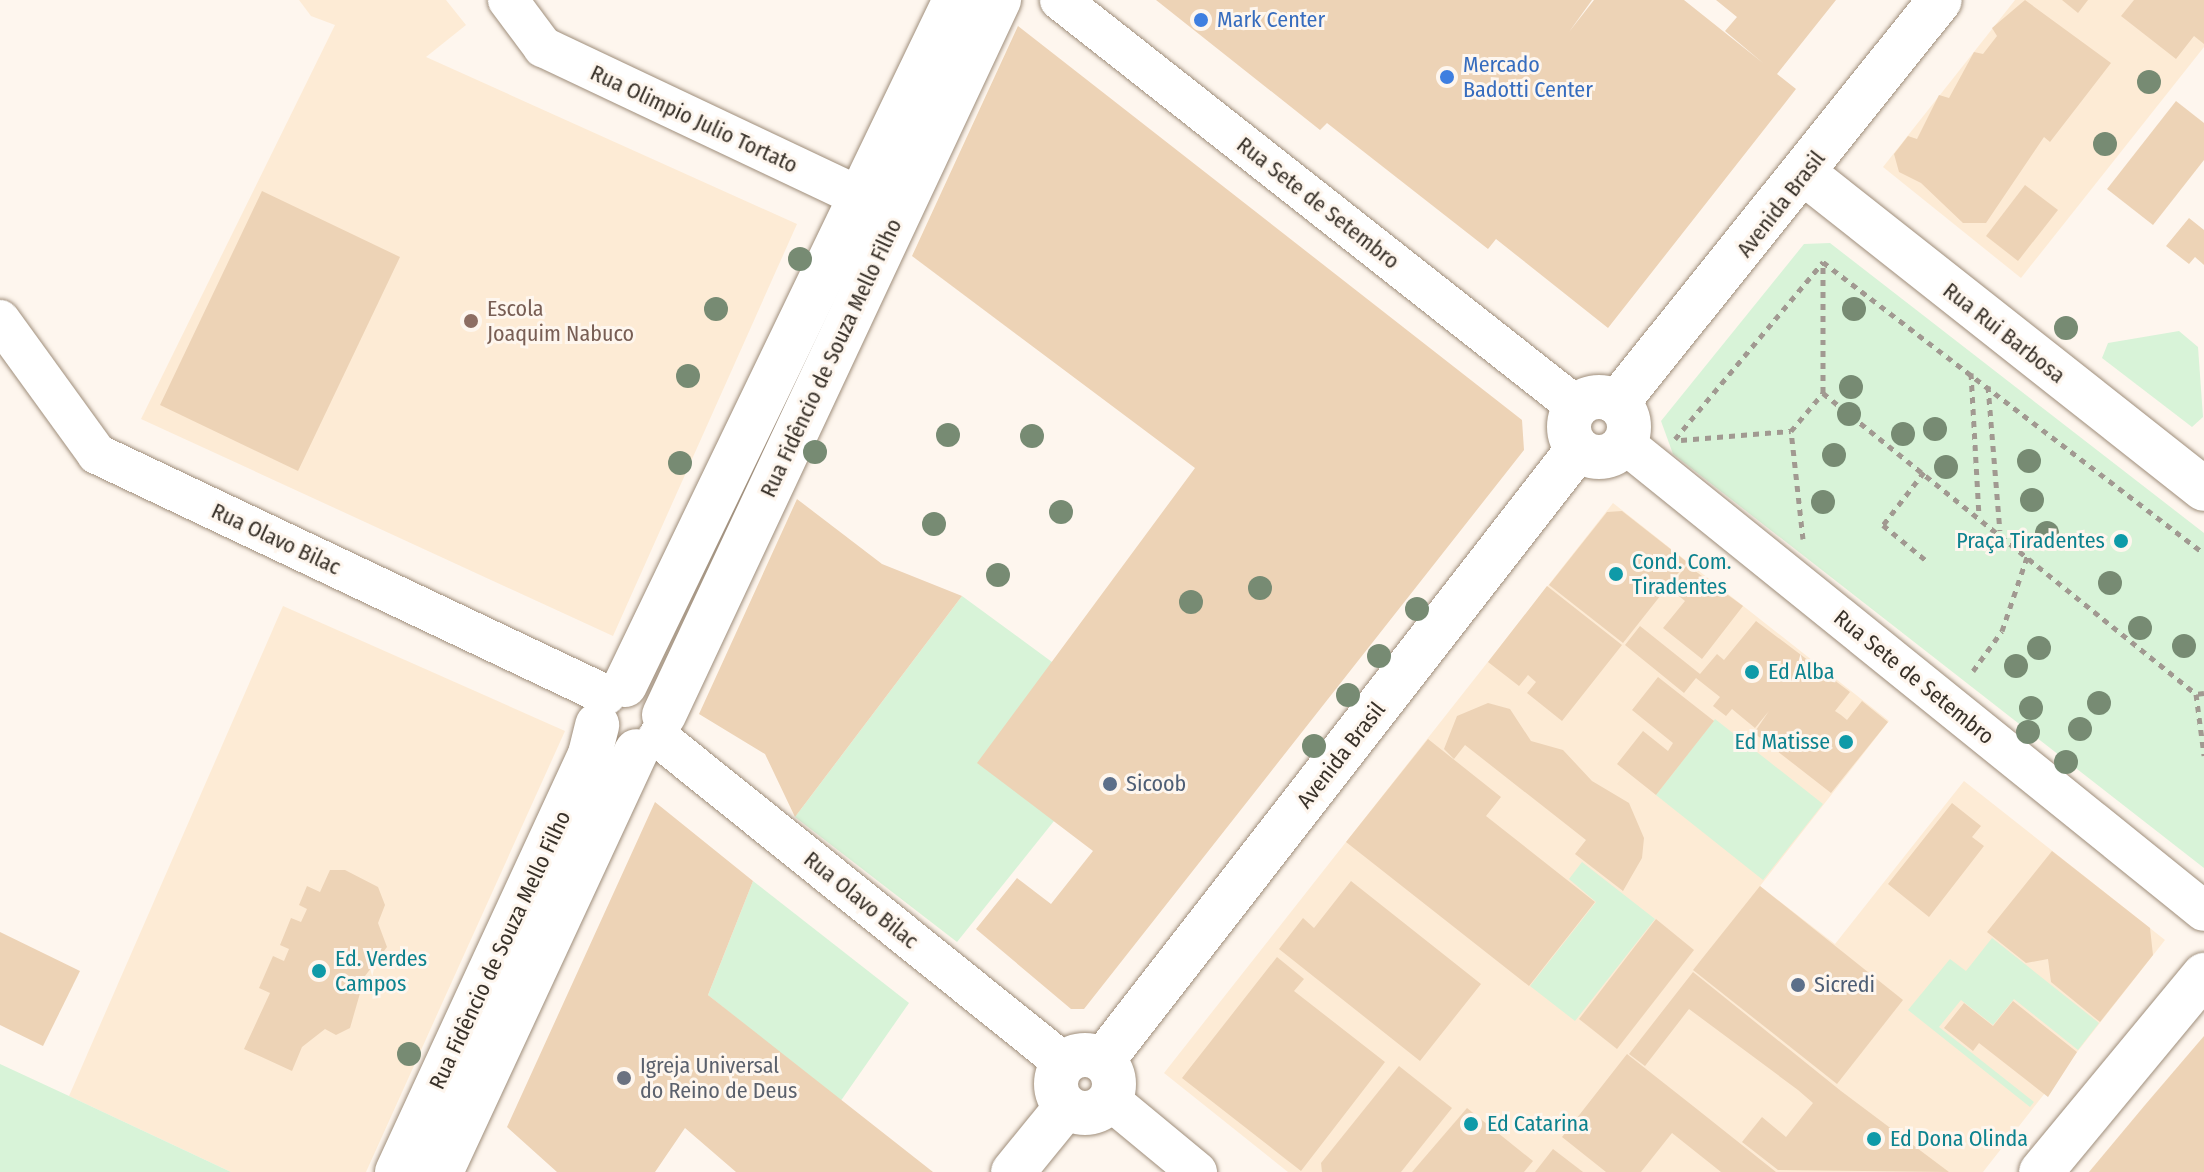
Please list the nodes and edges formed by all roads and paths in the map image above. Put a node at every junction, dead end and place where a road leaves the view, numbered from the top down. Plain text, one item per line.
1 (508, 0) edge
2 (955, 0) edge
3 (999, 0) edge
4 (1060, 0) edge
5 (1940, 0) edge
6 (1805, 174) junction
7 (880, 206) junction
8 (1823, 262) junction
9 (0, 320) edge
10 (1971, 372) junction
11 (1988, 386) junction
12 (1823, 393) junction
13 (1606, 417) junction
14 (1791, 431) junction
15 (1673, 440) junction
16 (768, 442) junction
17 (1684, 448) dead end
18 (1924, 472) junction
19 (2204, 489) edge
20 (1979, 514) junction
21 (1790, 530) dead end
22 (2000, 532) junction
23 (1803, 539) junction
24 (1815, 549) dead end
25 (2204, 553) edge
26 (2028, 554) junction
27 (1928, 562) dead end
28 (1960, 662) dead end
29 (1973, 671) junction
30 (1984, 681) dead end
31 (2204, 693) edge
32 (2196, 694) junction
33 (609, 702) junction
34 (653, 734) junction
35 (2204, 755) edge
36 (2204, 911) edge
37 (2204, 975) edge
38 (498, 1000) junction
39 (1092, 1074) junction
40 (397, 1172) edge
41 (441, 1172) edge
42 (1013, 1172) edge
43 (1197, 1172) edge
44 (2041, 1172) edge

1 - 7 street, Rua Olimpio Julio Tortato
2 - 7 street, Rua Fidêncio de Souza Mello Filho
3 - 7 street, Rua Fidêncio de Souza Mello Filho
4 - 13 street, Rua Sete de Setembro
5 - 6 street, Avenida Brasil
6 - 13 street, Avenida Brasil
6 - 19 street, Rua Rui Barbosa
7 - 16 street, Rua Fidêncio de Souza Mello Filho
8 - 10 path
8 - 12 path
8 - 15 path
9 - 33 street, Rua Olavo Bilac
10 - 11 path
10 - 20 path
11 - 22 path
11 - 25 path
12 - 14 path
12 - 18 path
13 - 36 street, Rua Sete de Setembro
13 - 39 street, Avenida Brasil
14 - 15 path
14 - 23 path
15 - 17 path
16 - 33 street, Rua Fidêncio de Souza Mello Filho
16 - 34 street, Rua Fidêncio de Souza Mello Filho
18 - 20 path
18 - 27 path
20 - 22 path
21 - 23 path
22 - 26 path
23 - 24 path
26 - 29 path
26 - 32 path
28 - 29 path
29 - 30 path
31 - 32 path
32 - 35 path
33 - 34 street
33 - 34 street
33 - 38 street, Rua Fidêncio de Souza Mello Filho
34 - 38 street, Rua Fidêncio de Souza Mello Filho
34 - 39 street, Rua Olavo Bilac
37 - 44 street
38 - 40 street, Rua Fidêncio de Souza Mello Filho
38 - 41 street, Rua Fidêncio de Souza Mello Filho
39 - 42 street
39 - 43 street, Rua Olavo Bilac

